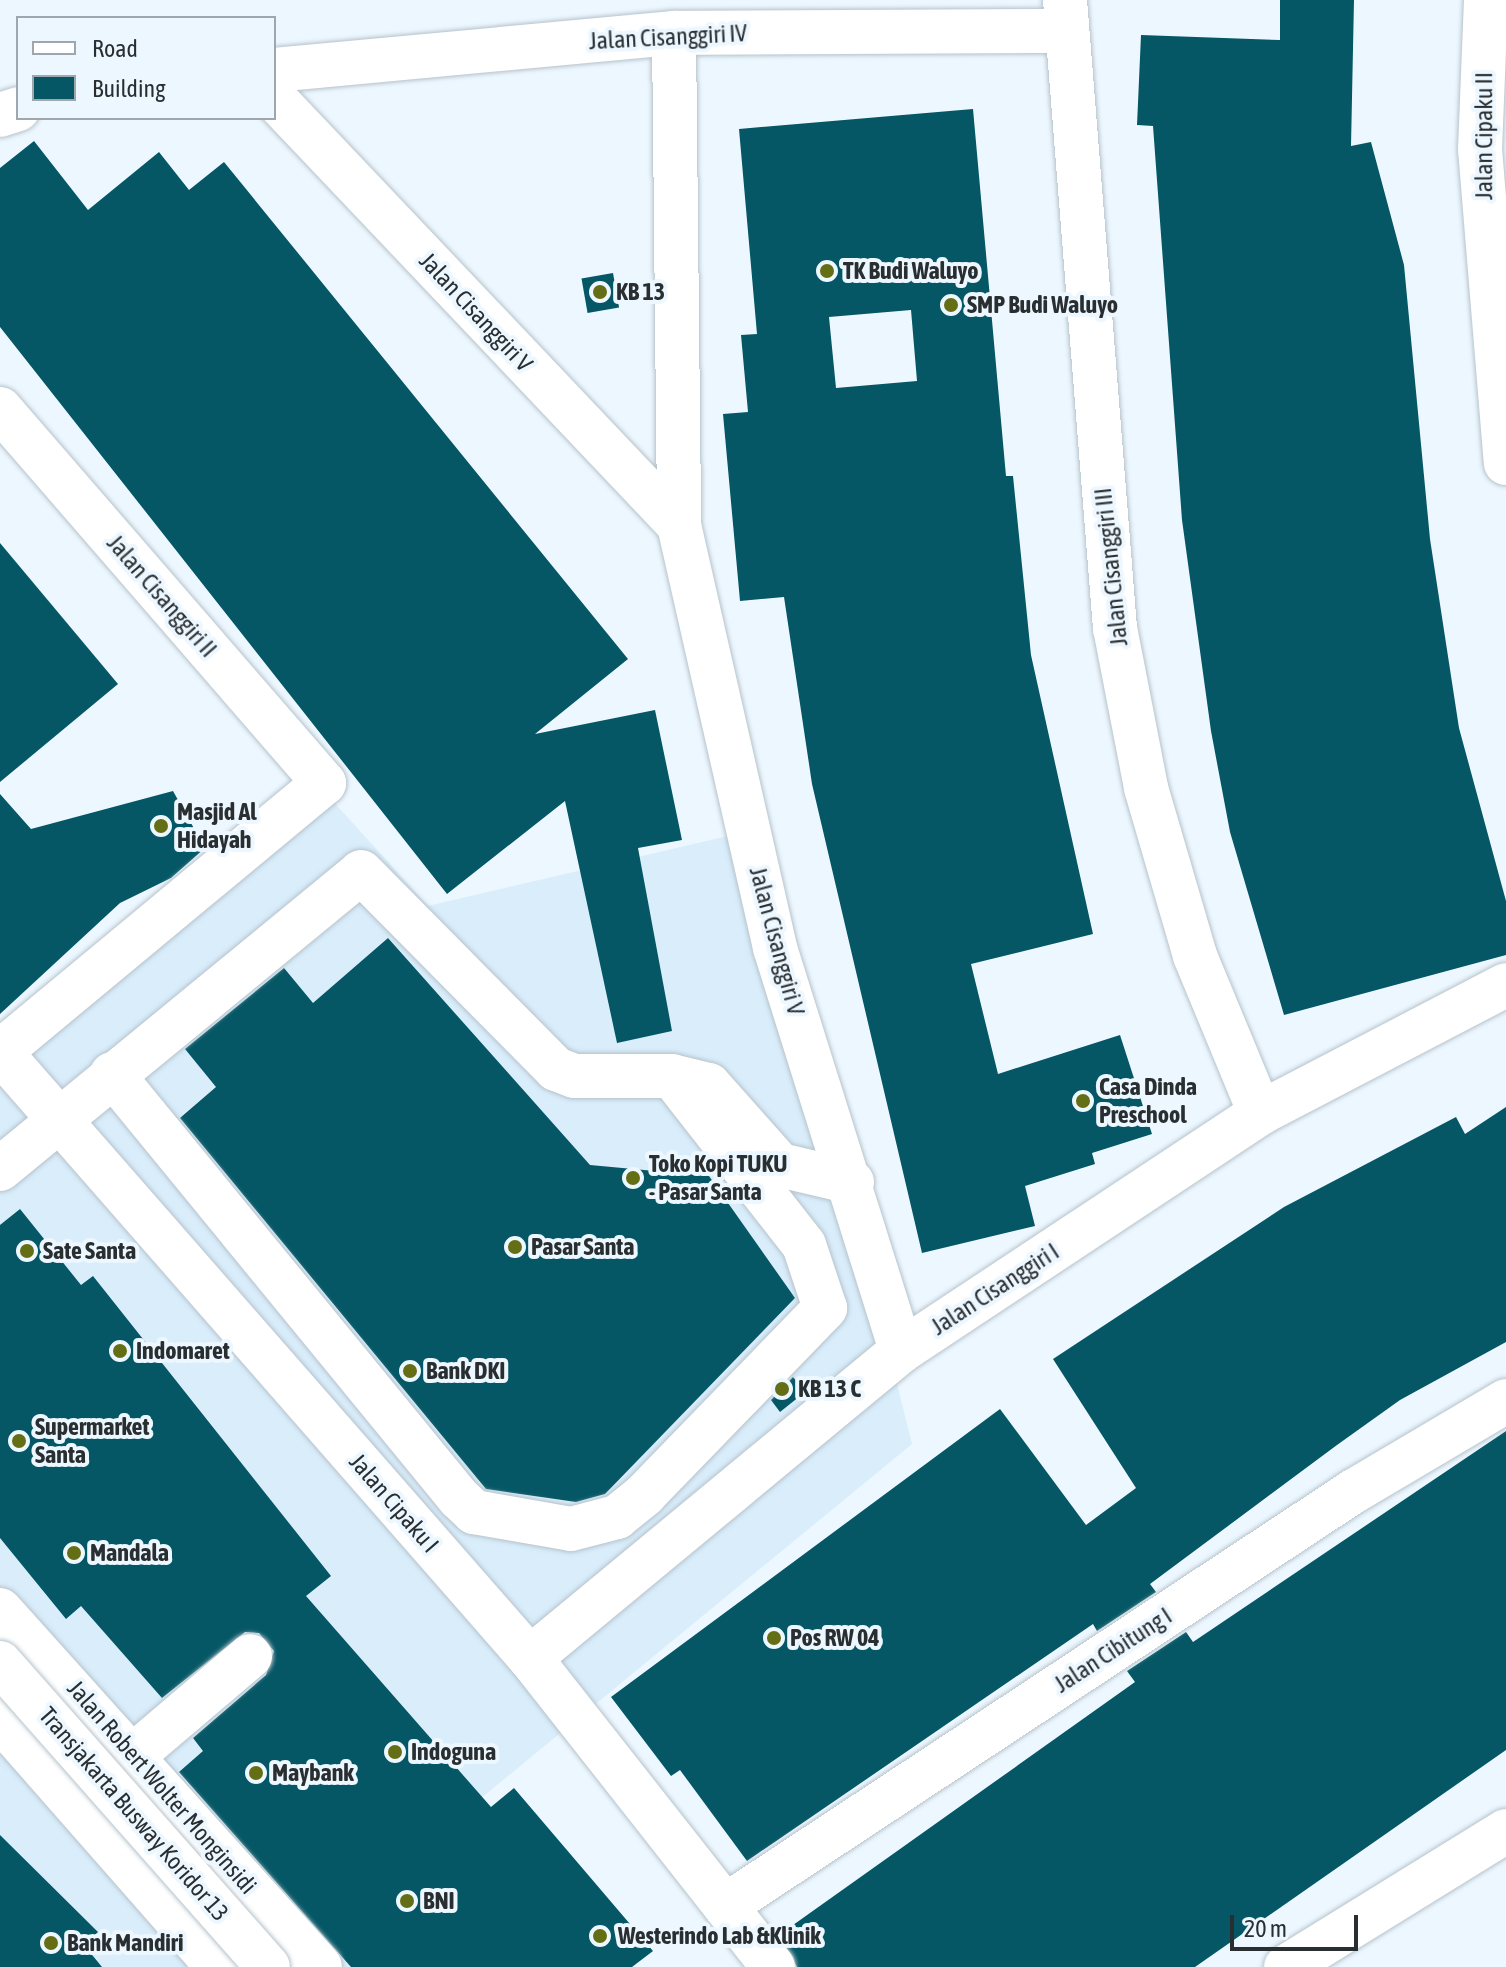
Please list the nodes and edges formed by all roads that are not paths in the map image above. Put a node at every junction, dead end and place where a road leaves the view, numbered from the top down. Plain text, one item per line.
1 (1486, 0) edge
2 (1064, 15) edge
3 (674, 33) junction
4 (276, 70) edge
5 (276, 100) edge
6 (0, 409) edge
7 (1506, 463) edge
8 (679, 525) junction
9 (1506, 985) edge
10 (0, 1052) edge
11 (112, 1074) junction
12 (672, 1076) junction
13 (1260, 1113) junction
14 (59, 1119) junction
15 (0, 1169) edge
16 (852, 1182) junction
17 (901, 1351) junction
18 (1506, 1401) edge
19 (583, 1527) junction
20 (624, 1575) junction
21 (0, 1610) edge
22 (250, 1656) dead end
23 (530, 1658) junction
24 (0, 1663) edge
25 (0, 1719) edge
26 (135, 1754) junction
27 (201, 1830) junction
28 (1506, 1831) edge
29 (143, 1881) junction
30 (208, 1899) junction
31 (725, 1906) junction
32 (277, 1919) junction
33 (219, 1967) edge
34 (268, 1967) edge
35 (320, 1967) edge
36 (773, 1967) edge
37 (1286, 1967) edge

1 - 7 street, Jalan Cipaku II
2 - 3 street, Jalan Cisanggiri IV
2 - 13 street, Jalan Cisanggiri III
3 - 4 street, Jalan Cisanggiri IV
3 - 8 street, Jalan Cisanggiri V
5 - 8 street, Jalan Cisanggiri V
6 - 10 street, Jalan Cisanggiri II
8 - 16 street, Jalan Cisanggiri V
9 - 13 street, Jalan Cisanggiri I
10 - 14 street, Jalan Cipaku I
11 - 12 street
11 - 14 street
11 - 19 street
12 - 16 street
12 - 19 street
13 - 17 street, Jalan Cisanggiri I
14 - 15 street
14 - 23 street, Jalan Cipaku I
16 - 17 street, Jalan Cisanggiri V
17 - 20 street, Jalan Cisanggiri I
18 - 31 street, Jalan Cibitung I
19 - 20 street
20 - 23 street, Jalan Cisanggiri I
21 - 26 street, Jalan Robert Wolter Monginsidi
22 - 26 street
23 - 31 street, Jalan Cipaku I
24 - 34 street, Transjakarta Busway Koridor 13, bridge
25 - 29 street
26 - 27 street, Jalan Robert Wolter Monginsidi
27 - 30 street
27 - 32 street, Jalan Robert Wolter Monginsidi
28 - 37 street
29 - 30 street
29 - 33 street
30 - 32 street
30 - 33 street
31 - 36 street, Jalan Cipaku I
32 - 35 street, Jalan Robert Wolter Monginsidi

